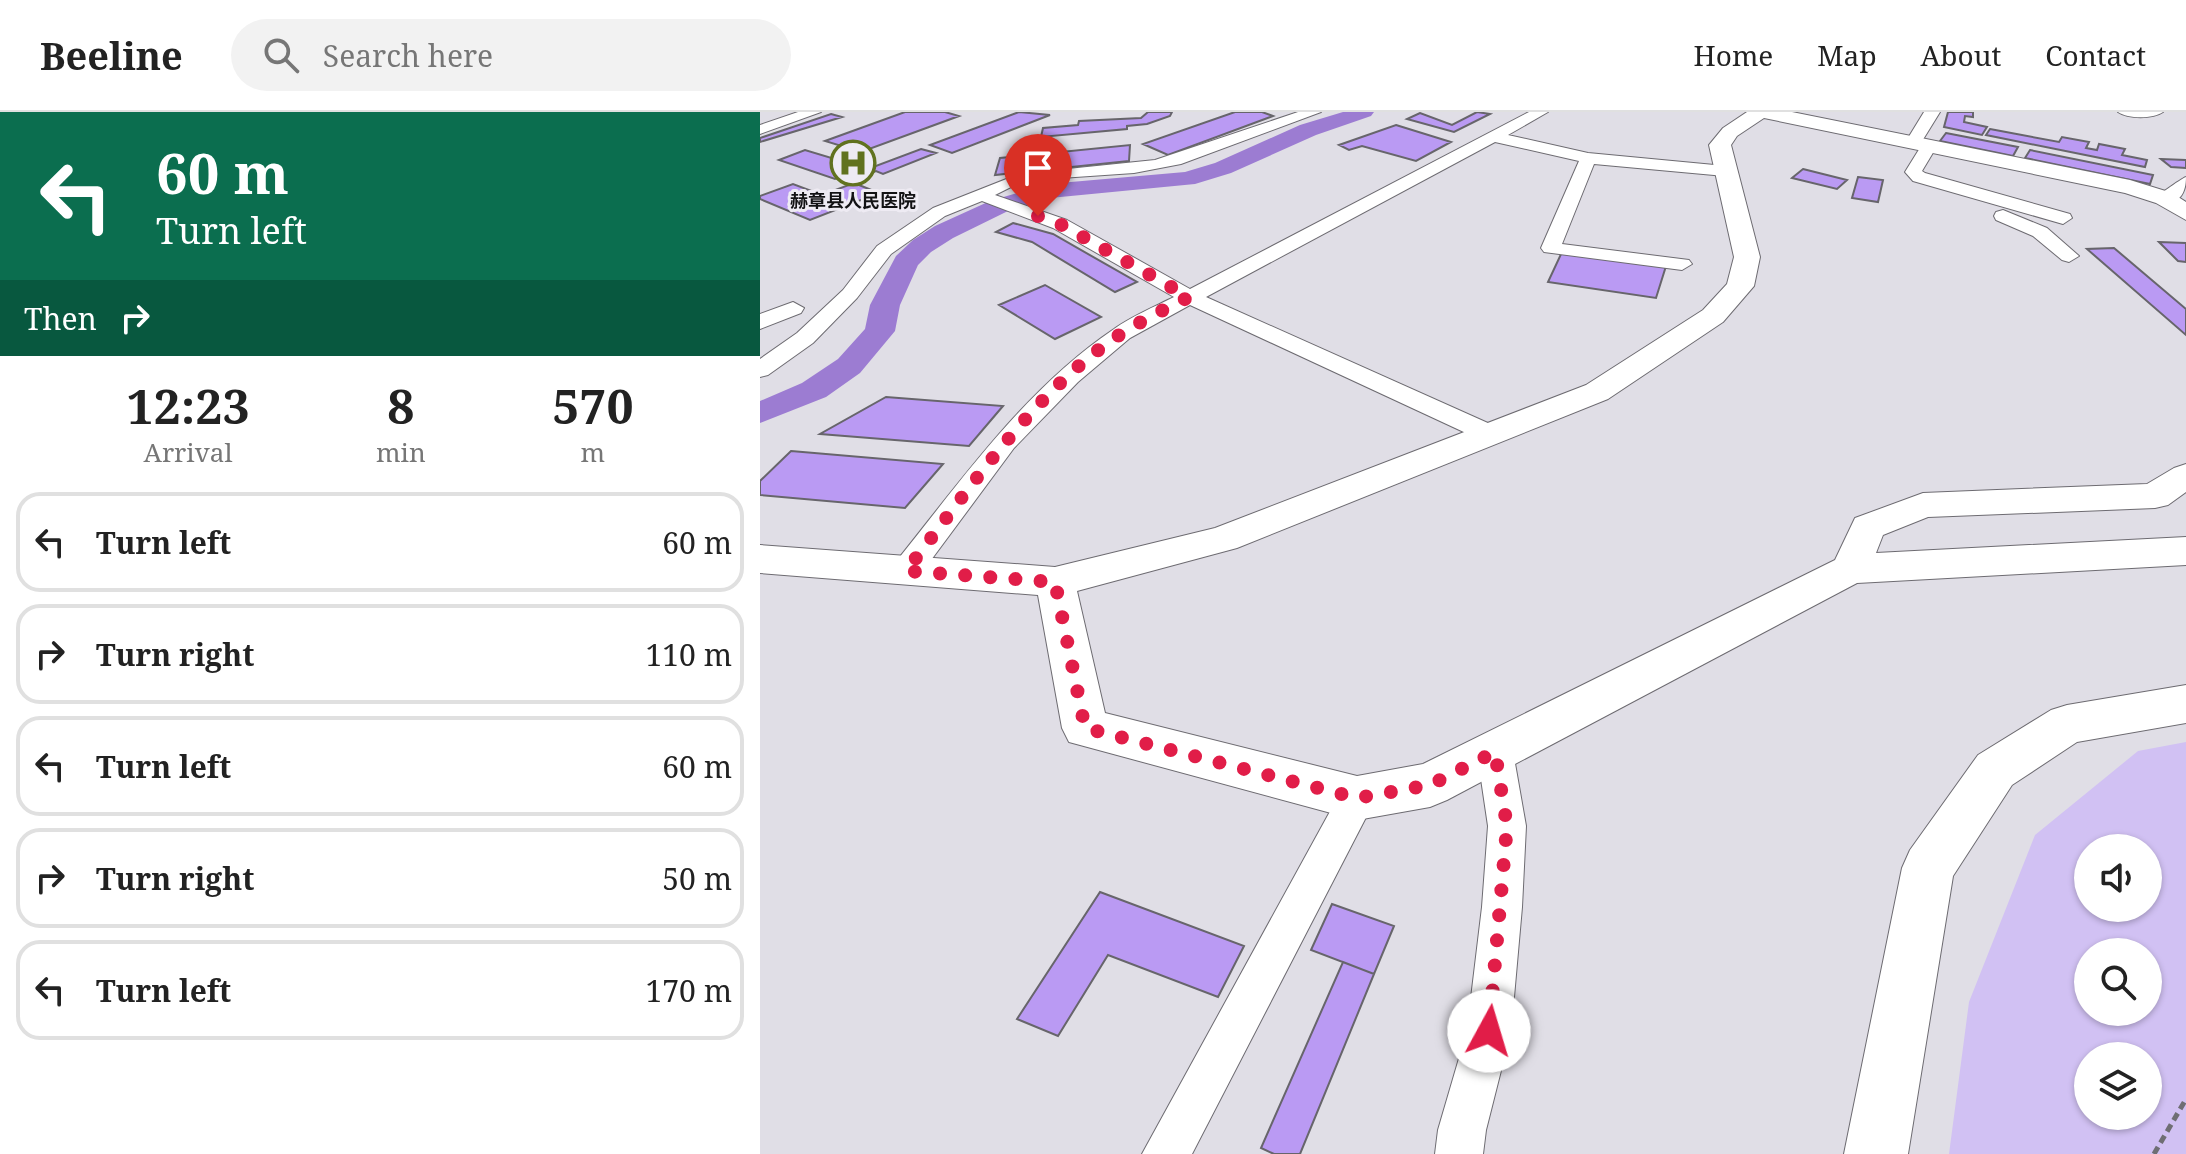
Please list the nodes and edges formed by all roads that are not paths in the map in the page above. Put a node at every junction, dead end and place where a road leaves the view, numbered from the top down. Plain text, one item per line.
1 (813, 112) edge
2 (1313, 112) edge
3 (1540, 112) edge
4 (1761, 112) edge
5 (1932, 112) edge
6 (2126, 112) edge
7 (2155, 112) edge
8 (1514, 126) junction
9 (761, 130) edge
10 (1493, 137) junction
11 (1921, 144) junction
12 (1588, 158) junction
13 (1723, 163) junction
14 (1919, 177) junction
15 (988, 197) junction
16 (2180, 197) edge
17 (2063, 218) dead end
18 (2069, 256) dead end
19 (1682, 264) dead end
20 (1189, 297) junction
21 (793, 308) dead end
22 (763, 318) edge
23 (760, 370) edge
24 (1490, 434) junction
25 (2186, 476) edge
26 (2186, 551) edge
27 (760, 559) edge
28 (1850, 569) junction
29 (906, 571) junction
30 (1055, 582) junction
31 (2186, 704) edge
32 (1495, 752) junction
33 (1357, 798) junction
34 (1166, 1154) edge
35 (1459, 1154) edge
36 (1876, 1154) edge

1 - 9 street
2 - 15 street
3 - 8 street
4 - 11 main road
4 - 13 main road
5 - 11 street
6 - 7 street
8 - 10 street
8 - 13 street
10 - 12 street
10 - 20 street
11 - 14 street
11 - 16 main road
12 - 13 street
12 - 19 street
13 - 24 main road
14 - 17 street
14 - 18 street
15 - 20 street
15 - 23 street
20 - 24 street
20 - 29 street
21 - 22 street
24 - 30 main road
25 - 28 main road
26 - 28 main road
27 - 29 main road
28 - 32 main road
29 - 30 main road
30 - 33 main road
31 - 36 main road
32 - 33 main road
32 - 35 street
33 - 34 street

